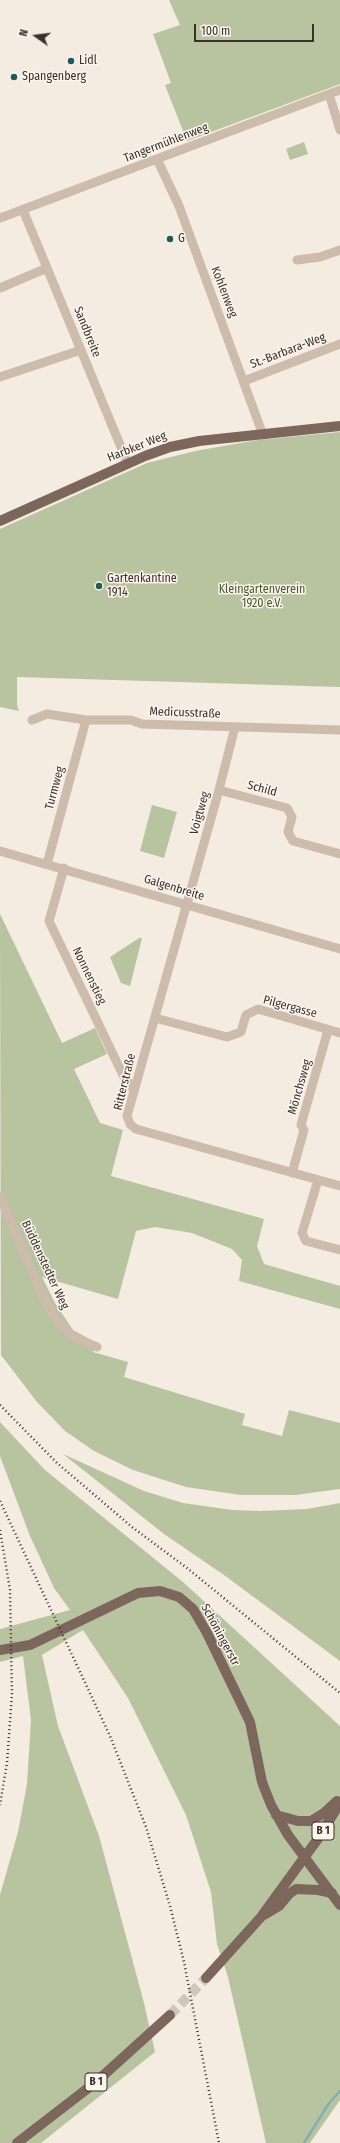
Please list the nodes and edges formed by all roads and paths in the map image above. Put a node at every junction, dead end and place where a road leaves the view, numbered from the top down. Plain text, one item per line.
1 (340, 90) edge
2 (329, 94) junction
3 (340, 130) edge
4 (158, 159) junction
5 (23, 210) junction
6 (0, 218) edge
7 (340, 250) edge
8 (297, 260) dead end
9 (47, 268) junction
10 (0, 288) edge
11 (340, 344) edge
12 (81, 350) junction
13 (0, 377) edge
14 (244, 381) junction
15 (340, 426) edge
16 (263, 435) junction
17 (128, 464) junction
18 (0, 521) edge
19 (32, 720) dead end
20 (86, 720) junction
21 (235, 727) junction
22 (340, 730) edge
23 (219, 790) junction
24 (0, 851) edge
25 (340, 854) edge
26 (47, 864) junction
27 (64, 868) junction
28 (186, 904) junction
29 (340, 949) edge
30 (155, 1018) junction
31 (328, 1030) junction
32 (340, 1033) edge
33 (134, 1090) junction
34 (292, 1173) junction
35 (318, 1180) junction
36 (340, 1186) edge
37 (0, 1197) edge
38 (340, 1250) edge
39 (97, 1347) dead end
40 (0, 1650) edge
41 (340, 1798) edge
42 (340, 1803) edge
43 (276, 1815) junction
44 (305, 1857) junction
45 (332, 1893) junction
46 (340, 1905) edge
47 (261, 1916) junction
48 (206, 1978) tunnel mouth
49 (170, 2015) tunnel mouth
50 (18, 2143) edge

1 - 2 street, Tangermühlenweg
2 - 3 street
2 - 4 street, Tangermühlenweg
4 - 5 street, Tangermühlenweg
4 - 14 street, Kohlenweg
5 - 6 street, Tangermühlenweg
5 - 9 street, Sandbreite
7 - 8 street
9 - 10 street
9 - 12 street, Sandbreite
11 - 14 street, St.-Barbara-Weg
12 - 13 street
12 - 17 street, Sandbreite
14 - 16 street, Kohlenweg
15 - 16 main road, Harbker Weg
16 - 17 main road, Harbker Weg
17 - 18 main road, Harbker Weg
19 - 20 street, Medicusstraße
20 - 21 street, Medicusstraße
20 - 26 street, Turmweg
21 - 22 street, Medicusstraße
21 - 23 street, Voigtweg
23 - 25 street, Schild
23 - 28 street, Voigtweg
24 - 26 street, Galgenbreite
26 - 27 street, Galgenbreite
27 - 28 street, Galgenbreite
27 - 33 street, Nonnenstieg
28 - 29 street, Galgenbreite
28 - 30 street, Ritterstraße
30 - 31 street, Pilgergasse
30 - 33 street, Ritterstraße
31 - 32 street, Pilgergasse
31 - 34 street, Mönchsweg
33 - 34 street, Ritterstraße
34 - 35 street, Ritterstraße
35 - 36 street, Ritterstraße
35 - 38 street
37 - 39 street, Büddenstedter Weg
40 - 43 main road, Schöningerstr
41 - 43 main road
42 - 44 main road, B 1
43 - 44 main road
44 - 45 main road
44 - 47 main road, B 1
45 - 46 main road
45 - 47 main road, B 1
47 - 48 main road, B 1
49 - 50 main road, B 1

